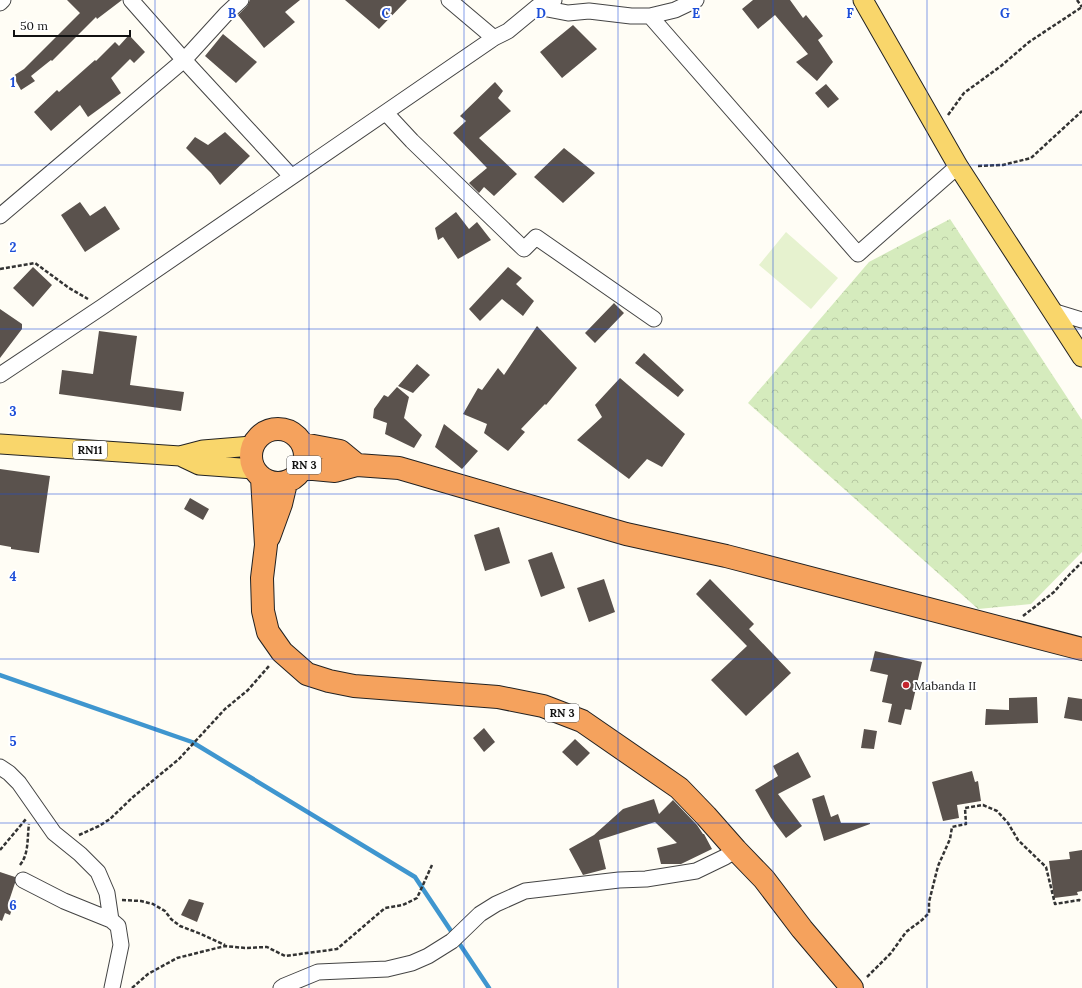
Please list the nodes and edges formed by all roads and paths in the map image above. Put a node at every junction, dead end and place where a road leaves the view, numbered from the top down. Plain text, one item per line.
1 (3, 0) edge
2 (131, 0) edge
3 (241, 0) edge
4 (449, 0) edge
5 (554, 0) edge
6 (696, 0) edge
7 (863, 0) edge
8 (1077, 0) edge
9 (0, 3) edge
10 (537, 7) junction
11 (1082, 7) edge
12 (650, 16) junction
13 (494, 38) junction
14 (184, 60) junction
15 (1082, 111) edge
16 (386, 113) junction
17 (936, 125) junction
18 (958, 166) junction
19 (291, 176) junction
20 (0, 216) edge
21 (0, 269) edge
22 (102, 307) junction
23 (1052, 312) junction
24 (654, 319) dead end
25 (1082, 320) edge
26 (1082, 357) edge
27 (0, 375) edge
28 (0, 444) edge
29 (303, 444) junction
30 (252, 446) junction
31 (180, 456) junction
32 (357, 465) junction
33 (303, 468) junction
34 (258, 474) junction
35 (286, 483) junction
36 (266, 545) junction
37 (1082, 562) edge
38 (1007, 630) junction
39 (1082, 649) edge
40 (282, 652) junction
41 (0, 767) edge
42 (35, 809) junction
43 (64, 842) junction
44 (0, 850) edge
45 (736, 850) junction
46 (432, 865) dead end
47 (21, 874) joint
48 (1082, 901) edge
49 (111, 920) junction
50 (225, 946) junction
51 (858, 984) edge
52 (112, 988) edge
53 (132, 988) edge
54 (281, 988) edge

1 - 9 street
2 - 14 street
3 - 14 street
4 - 13 street
5 - 10 street
6 - 12 street
7 - 17 main road
8 - 11 path
10 - 12 street
10 - 13 street
11 - 17 path
12 - 18 street
13 - 16 street
14 - 19 street
14 - 20 street
15 - 18 path
16 - 19 street
16 - 24 street
17 - 18 main road
18 - 23 main road
19 - 22 street
21 - 22 path
22 - 27 street
23 - 25 street
23 - 26 main road
28 - 31 main road, RN11
29 - 30 highway, RN 3
29 - 32 highway, RN 3
29 - 33 highway, RN 3
30 - 31 main road, RN11
30 - 34 highway, RN 3
31 - 34 main road, RN11
32 - 33 highway, RN 3
32 - 38 highway, RN 3
33 - 35 highway, RN 3
34 - 35 highway, RN 3
34 - 36 highway, RN 3
35 - 36 highway, RN 3
36 - 40 highway, RN 3
37 - 38 path
38 - 39 highway, RN 3
40 - 43 path
40 - 45 highway, RN 3
41 - 42 street
42 - 43 street
42 - 44 path
42 - 47 path
43 - 49 street
45 - 51 highway, RN 3
45 - 54 street
46 - 50 path
47 - 49 street
48 - 51 path
49 - 50 path
49 - 52 street
50 - 53 path

